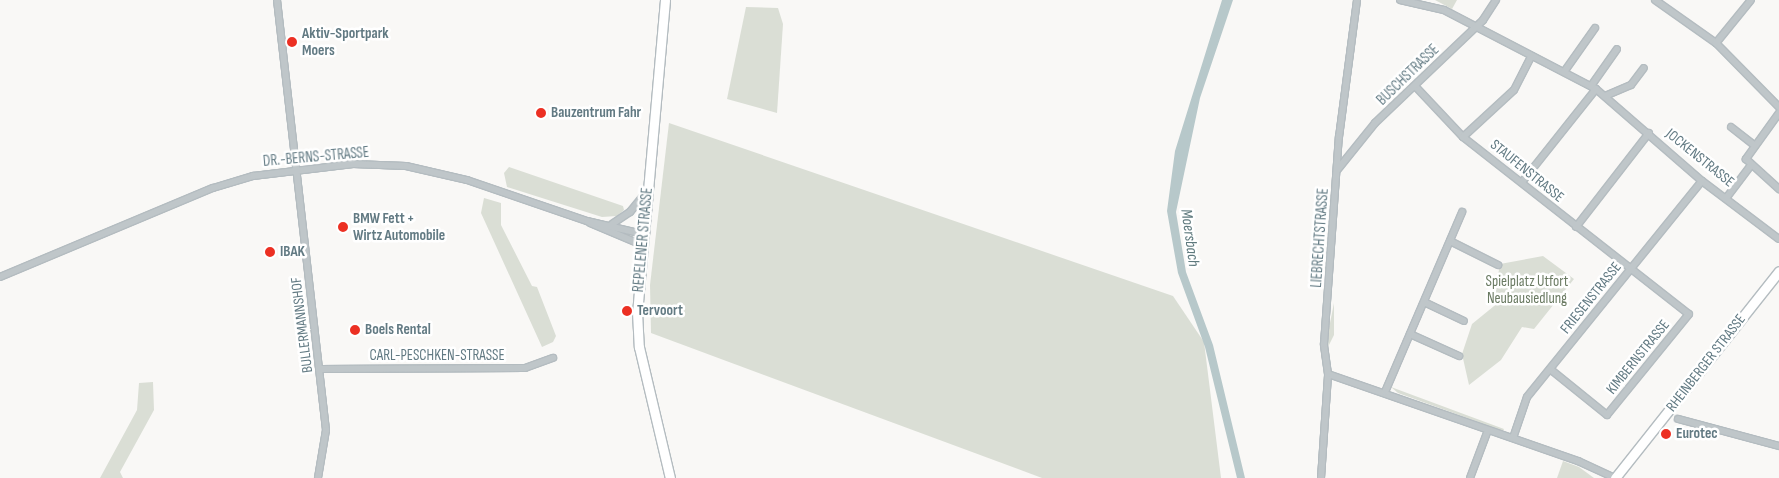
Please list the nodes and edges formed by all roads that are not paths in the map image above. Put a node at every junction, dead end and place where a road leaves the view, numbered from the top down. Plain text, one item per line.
1 (277, 0) edge
2 (665, 0) edge
3 (1356, 0) edge
4 (1400, 0) edge
5 (1496, 0) edge
6 (1655, 0) edge
7 (1751, 0) edge
8 (1429, 2) edge
9 (1477, 26) junction
10 (1594, 28) dead end
11 (1716, 43) junction
12 (1617, 49) dead end
13 (1532, 57) junction
14 (1644, 68) dead end
15 (1564, 72) junction
16 (1415, 86) junction
17 (1593, 88) junction
18 (1604, 96) junction
19 (1779, 106) edge
20 (1779, 113) edge
21 (1731, 127) dead end
22 (1650, 133) junction
23 (1463, 136) junction
24 (1754, 144) junction
25 (1750, 166) junction
26 (294, 169) junction
27 (1338, 169) junction
28 (1702, 181) junction
29 (1522, 182) junction
30 (1779, 190) edge
31 (647, 191) junction
32 (1727, 197) junction
33 (1462, 212) dead end
34 (586, 221) junction
35 (612, 224) junction
36 (1576, 226) junction
37 (643, 234) junction
38 (1779, 239) edge
39 (1450, 241) junction
40 (642, 245) junction
41 (1498, 265) dead end
42 (1631, 269) junction
43 (1779, 271) edge
44 (0, 278) edge
45 (1424, 302) junction
46 (1464, 321) dead end
47 (1410, 334) junction
48 (1459, 356) dead end
49 (553, 358) dead end
50 (320, 369) junction
51 (1550, 369) junction
52 (1328, 374) junction
53 (1385, 392) junction
54 (1678, 419) dead end
55 (1488, 430) junction
56 (1513, 438) junction
57 (1779, 446) edge
58 (318, 478) edge
59 (670, 478) edge
60 (1321, 478) edge
61 (1470, 478) edge
62 (1615, 478) edge

1 - 26 street, BULLERMANNSHOF
2 - 31 main road, REPELENER STRASSE
3 - 27 street, LIEBRECHTSTRASSE
4 - 8 street, JOCKENSTRASSE
5 - 9 street, BUSCHSTRASSE
6 - 11 street
7 - 11 street
8 - 9 street, JOCKENSTRASSE
9 - 13 street, JOCKENSTRASSE
9 - 16 street, BUSCHSTRASSE
10 - 15 street
11 - 19 street
12 - 17 street
13 - 15 street, JOCKENSTRASSE
13 - 23 street
14 - 18 street
15 - 17 street, JOCKENSTRASSE
16 - 23 street, STAUFENSTRASSE
16 - 27 street, BUSCHSTRASSE
17 - 18 street, JOCKENSTRASSE
17 - 29 street
18 - 22 street, JOCKENSTRASSE
20 - 24 street
21 - 24 street
22 - 28 street, JOCKENSTRASSE
22 - 36 street
23 - 29 street, STAUFENSTRASSE
24 - 25 street
25 - 30 street
25 - 32 street
26 - 34 street, DR.-BERNS-STRASSE
26 - 44 street, DR.-BERNS-STRASSE
26 - 50 street, BULLERMANNSHOF
27 - 52 street, LIEBRECHTSTRASSE
28 - 32 street, JOCKENSTRASSE
28 - 42 street, FRIESENSTRASSE
29 - 36 street, STAUFENSTRASSE
31 - 35 street
31 - 37 main road, REPELENER STRASSE
32 - 38 street, JOCKENSTRASSE
33 - 39 street
34 - 35 street, DR.-BERNS-STRASSE
34 - 40 street, DR.-BERNS-STRASSE
35 - 37 street, DR.-BERNS-STRASSE
36 - 42 street, STAUFENSTRASSE
37 - 40 main road, REPELENER STRASSE
39 - 41 street
39 - 45 street
40 - 59 main road, REPELENER STRASSE
42 - 51 street, FRIESENSTRASSE
42 - 51 street, KIMBERNSTRASSE
43 - 62 main road, RHEINBERGER STRASSE
45 - 46 street
45 - 47 street
47 - 48 street
47 - 53 street
49 - 50 street, CARL-PESCHKEN-STRASSE
50 - 58 street, BULLERMANNSHOF
51 - 56 street, FRIESENSTRASSE
52 - 53 street
52 - 60 street, LIEBRECHTSTRASSE
53 - 55 street
54 - 57 street
55 - 56 street
55 - 61 street
56 - 62 street

